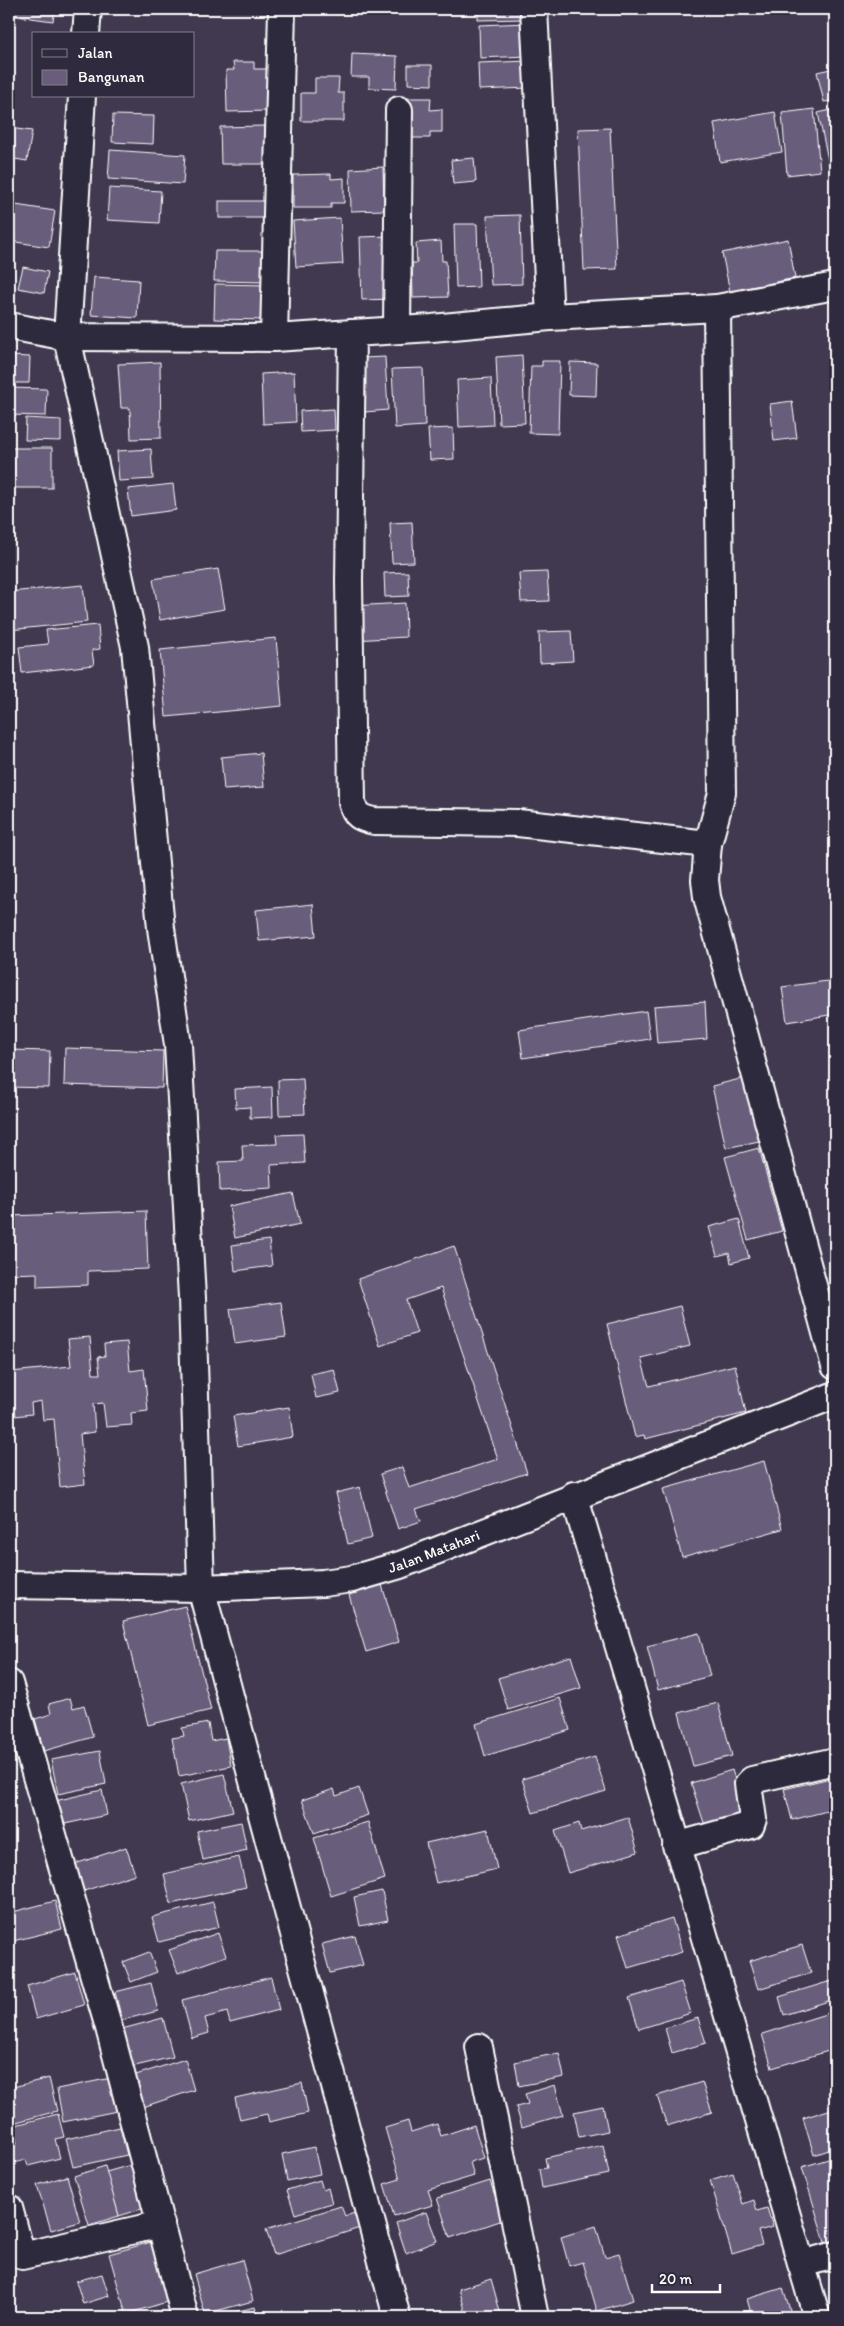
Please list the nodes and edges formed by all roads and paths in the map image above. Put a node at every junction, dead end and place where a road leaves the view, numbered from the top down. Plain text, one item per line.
1 (88, 9) edge
2 (282, 9) edge
3 (534, 9) edge
4 (86, 32) edge
5 (82, 98) edge
6 (399, 110) dead end
7 (835, 286) edge
8 (717, 308) junction
9 (550, 317) junction
10 (9, 326) edge
11 (397, 330) junction
12 (352, 333) junction
13 (67, 337) junction
14 (274, 338) junction
15 (708, 844) junction
16 (835, 1366) edge
17 (835, 1395) edge
18 (574, 1495) junction
19 (9, 1585) edge
20 (201, 1588) junction
21 (9, 1683) edge
22 (835, 1761) edge
23 (676, 1846) junction
24 (479, 2047) dead end
25 (9, 2208) edge
26 (161, 2224) junction
27 (835, 2255) edge
28 (15, 2258) edge
29 (801, 2264) junction
30 (185, 2317) edge
31 (396, 2317) edge
32 (534, 2317) edge
33 (817, 2317) edge

1 - 4 street
2 - 14 street
3 - 9 street
5 - 13 street
6 - 11 street
7 - 8 street
8 - 9 street
8 - 15 street
9 - 11 street
10 - 13 street
11 - 12 street
12 - 14 street
12 - 15 street
13 - 14 street
13 - 20 street
15 - 16 street
17 - 18 street, Jalan Matahari
18 - 20 street, Jalan Matahari
18 - 23 street
19 - 20 street, Jalan Matahari
20 - 31 street
21 - 26 street
22 - 23 street
23 - 29 street
24 - 32 street
25 - 28 street
26 - 28 street
26 - 30 street
27 - 29 street
29 - 33 street

